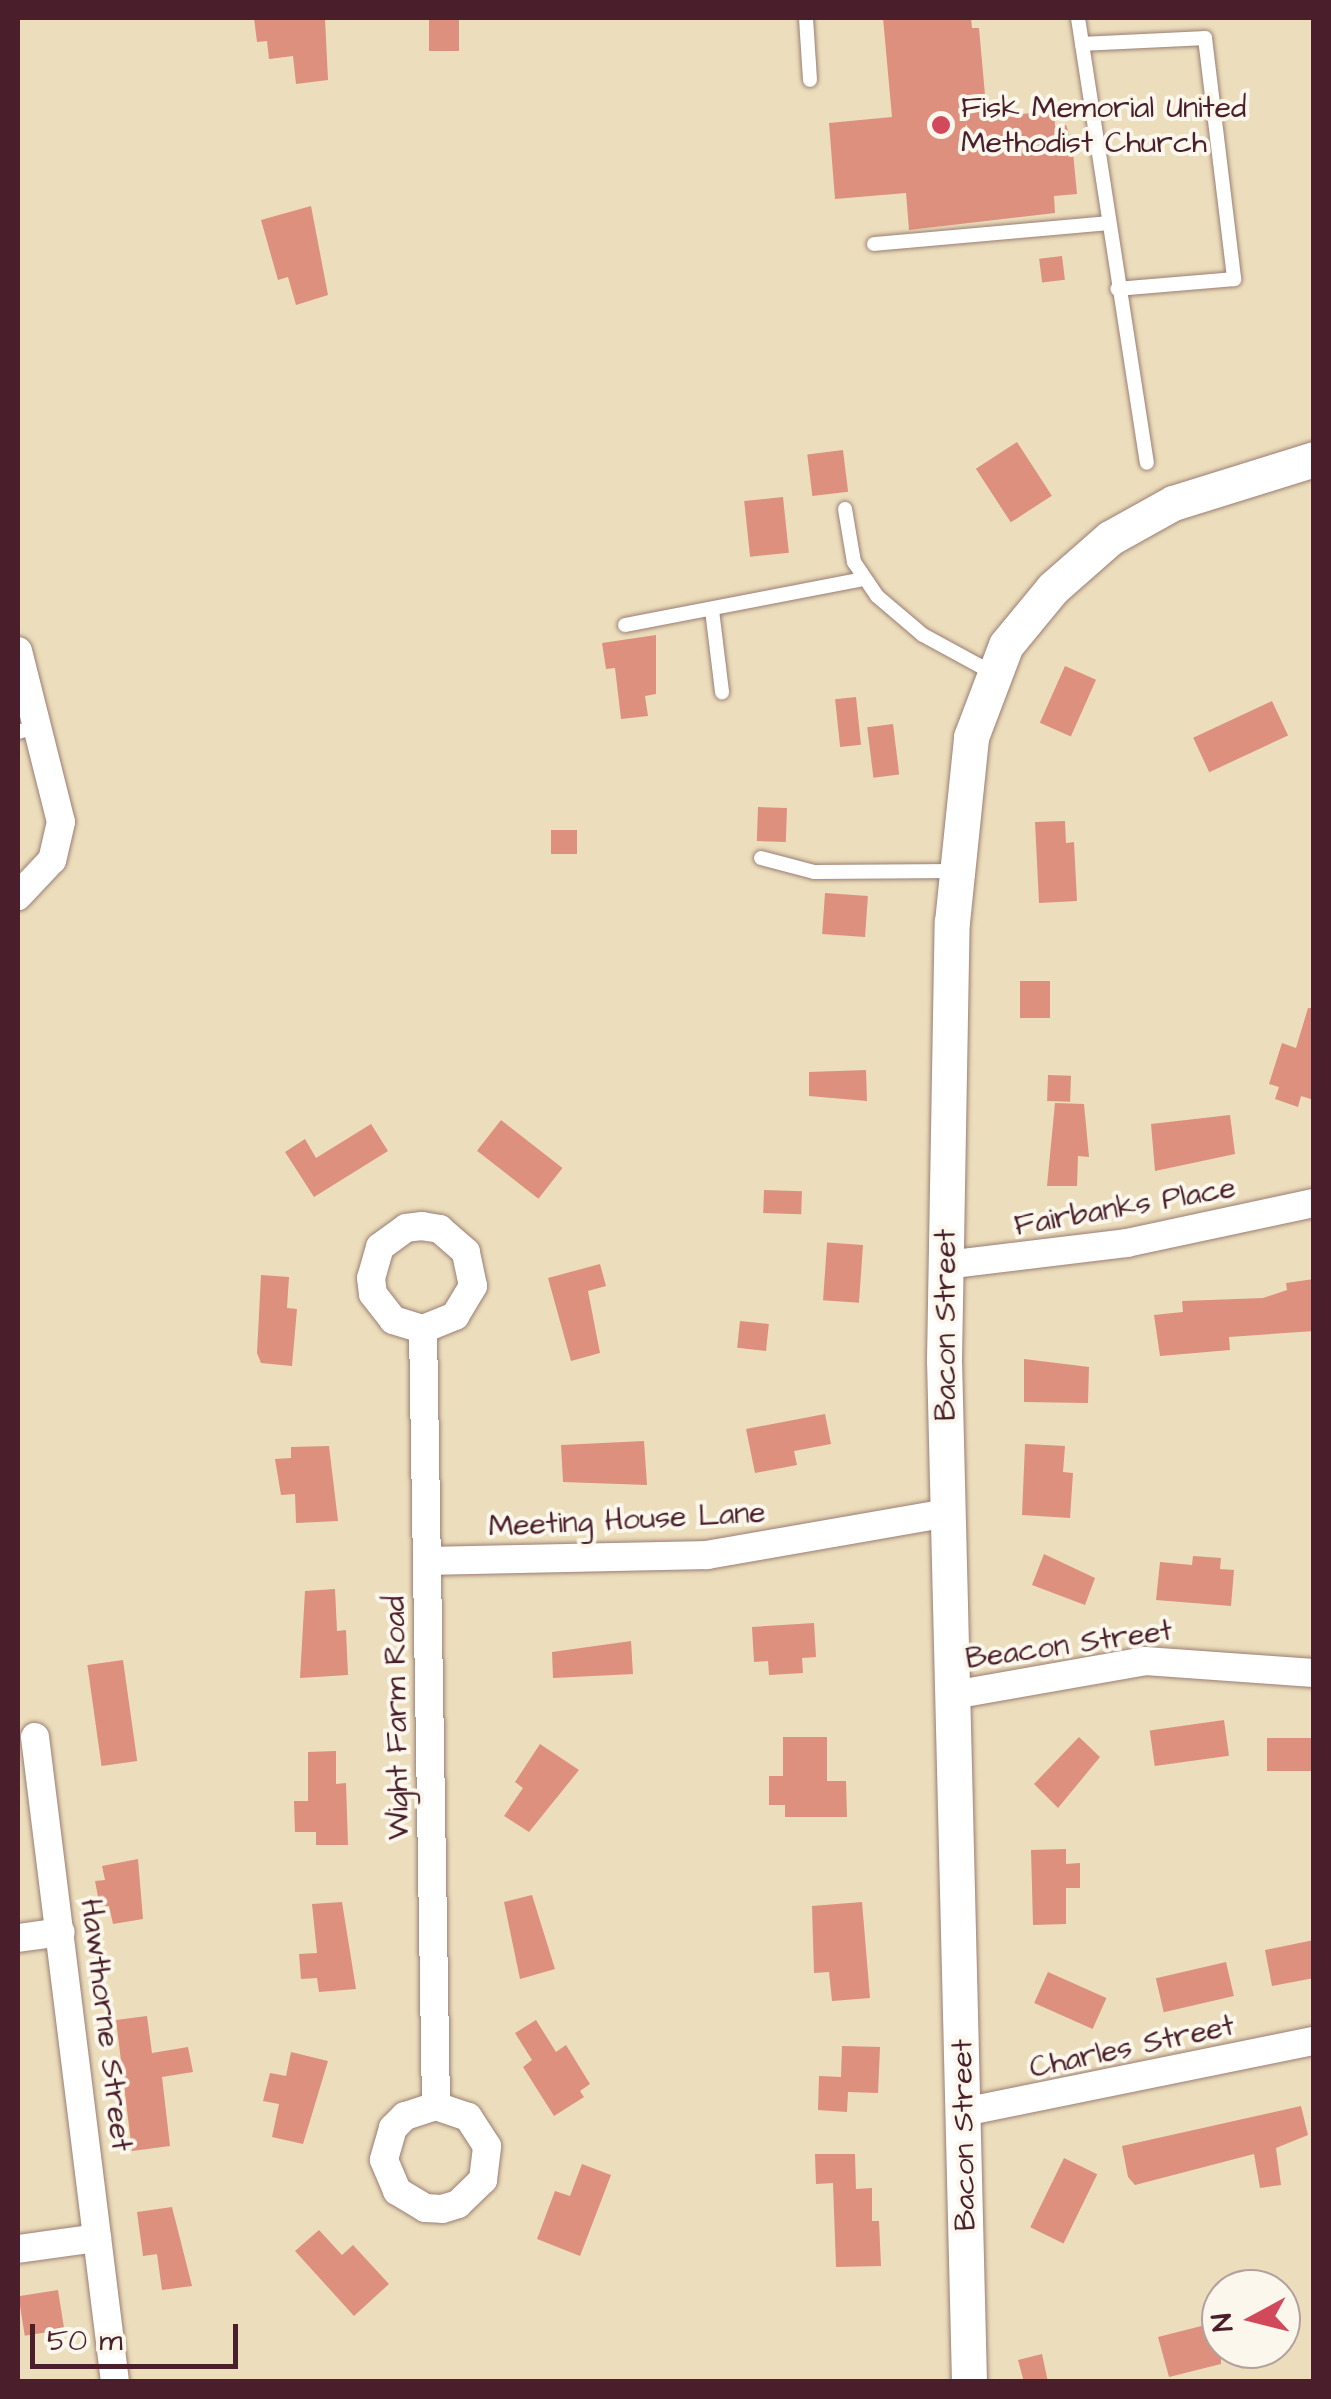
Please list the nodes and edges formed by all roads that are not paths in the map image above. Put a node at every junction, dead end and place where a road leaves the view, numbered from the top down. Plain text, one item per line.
1 (806, 18) edge
2 (1078, 18) edge
3 (1082, 44) junction
4 (810, 80) dead end
5 (1108, 222) junction
6 (874, 244) dead end
7 (1117, 289) junction
8 (1314, 460) edge
9 (1148, 463) dead end
10 (845, 508) dead end
11 (863, 579) junction
12 (712, 610) junction
13 (625, 626) dead end
14 (18, 652) edge
15 (991, 672) junction
16 (722, 692) dead end
17 (28, 729) edge
18 (761, 858) dead end
19 (954, 871) junction
20 (18, 896) edge
21 (1314, 1203) edge
22 (946, 1265) junction
23 (423, 1329) dead end
24 (947, 1514) junction
25 (427, 1561) junction
26 (1314, 1674) edge
27 (953, 1694) junction
28 (36, 1737) dead end
29 (61, 1932) junction
30 (18, 1938) edge
31 (1314, 2041) edge
32 (436, 2106) dead end
33 (964, 2112) junction
34 (97, 2238) junction
35 (18, 2249) edge
36 (116, 2382) edge
37 (969, 2382) edge

1 - 4 lane
2 - 3 lane
3 - 5 lane
3 - 7 lane
5 - 6 lane
5 - 7 lane
7 - 9 lane
8 - 15 street, Bacon Street
10 - 11 lane
11 - 12 lane
11 - 15 lane
12 - 13 lane
12 - 16 lane
14 - 17 street
15 - 19 street, Bacon Street
17 - 20 street
18 - 19 lane
19 - 22 street, Bacon Street
21 - 22 street, Fairbanks Place
22 - 24 street, Bacon Street
23 - 25 street, Wight Farm Road
24 - 25 street, Meeting House Lane
24 - 27 street, Bacon Street
25 - 32 street, Wight Farm Road
26 - 27 street, Beacon Street
27 - 33 street, Bacon Street
28 - 29 street, Hawthorne Street
29 - 30 street
29 - 34 street, Hawthorne Street
31 - 33 street, Charles Street
33 - 37 street, Bacon Street
34 - 35 street
34 - 36 street, Hawthorne Street

